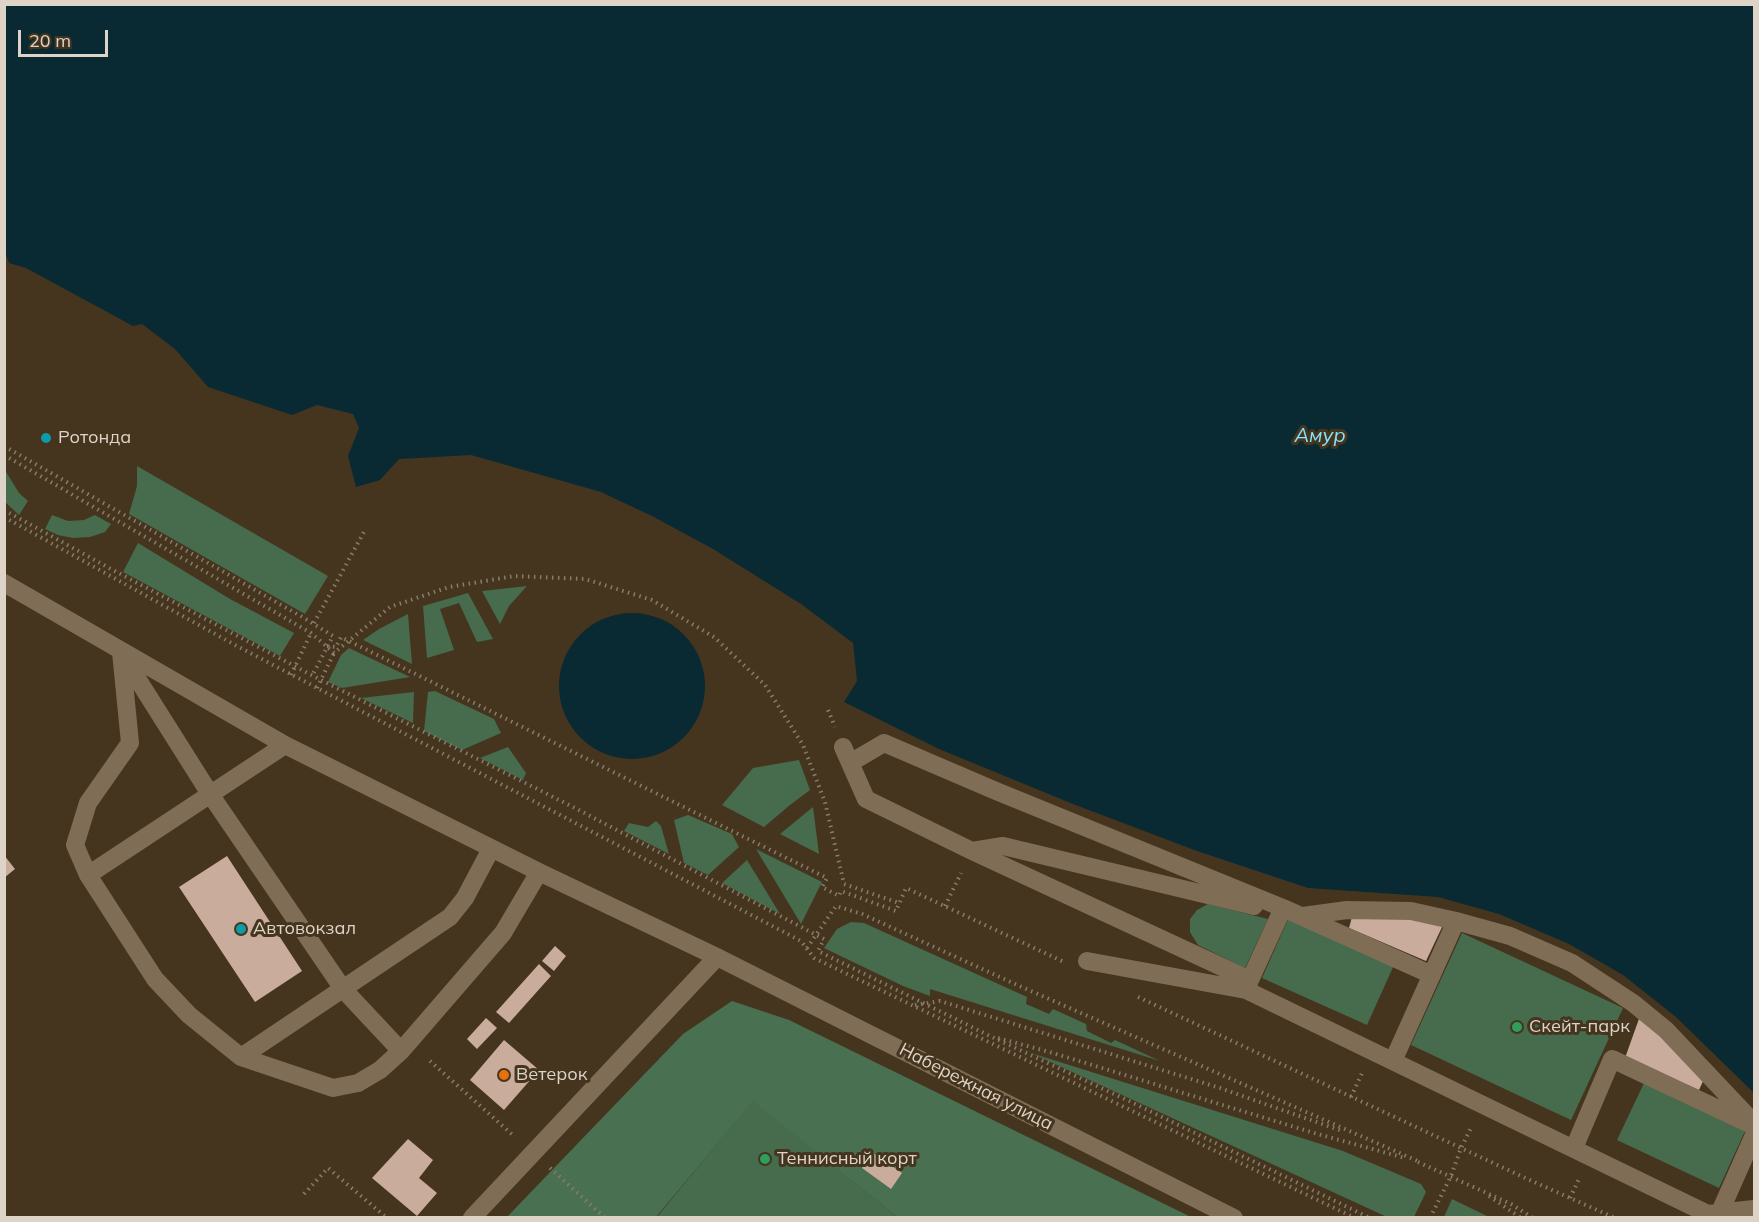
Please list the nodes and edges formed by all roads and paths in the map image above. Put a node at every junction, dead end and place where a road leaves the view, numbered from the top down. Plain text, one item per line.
1 (4, 446) edge
2 (4, 455) edge
3 (4, 510) edge
4 (4, 517) edge
5 (364, 532) dead end
6 (4, 583) edge
7 (314, 624) junction
8 (311, 633) junction
9 (349, 640) junction
10 (327, 646) junction
11 (121, 652) junction
12 (334, 652) junction
13 (295, 666) junction
14 (291, 675) junction
15 (312, 676) junction
16 (321, 680) junction
17 (317, 688) junction
18 (285, 745) junction
19 (210, 794) junction
20 (491, 849) junction
21 (972, 851) junction
22 (539, 872) junction
23 (88, 875) junction
24 (949, 898) dead end
25 (899, 903) junction
26 (945, 906) junction
27 (1282, 910) junction
28 (1302, 916) junction
29 (1456, 921) junction
30 (815, 935) junction
31 (807, 948) junction
32 (717, 957) junction
33 (1079, 963) joint
34 (1432, 975) junction
35 (1248, 985) junction
36 (343, 989) junction
37 (1130, 993) dead end
38 (925, 1003) junction
39 (914, 1006) junction
40 (968, 1032) junction
41 (990, 1036) junction
42 (401, 1051) junction
43 (241, 1057) junction
44 (1393, 1061) junction
45 (1755, 1125) edge
46 (1755, 1135) edge
47 (1461, 1148) junction
48 (1574, 1148) junction
49 (1420, 1162) junction
50 (1451, 1176) junction
51 (1476, 1188) junction
52 (304, 1194) dead end
53 (1731, 1213) edge
54 (387, 1218) edge
55 (472, 1218) edge
56 (1234, 1218) edge
57 (1355, 1218) edge
58 (1370, 1218) edge
59 (1430, 1218) edge
60 (1521, 1218) edge
61 (1533, 1218) edge
62 (1615, 1218) edge

1 - 7 path
2 - 8 path
3 - 13 path
4 - 14 path
5 - 7 path
6 - 11 street, Набережная улица
7 - 10 path
8 - 10 path
8 - 13 path
9 - 10 path
9 - 12 path
9 - 25 path
9 - 25 path
10 - 12 path
10 - 15 path
11 - 18 street, Набережная улица
11 - 19 street
11 - 23 street
12 - 16 path
13 - 14 path
13 - 15 path
14 - 17 path
15 - 16 path
16 - 17 path
16 - 30 path
17 - 31 path
18 - 19 street
18 - 20 street, Набережная улица
19 - 23 street
19 - 36 street
20 - 22 street, Набережная улица
20 - 36 street
21 - 27 street
21 - 27 street
21 - 35 street
22 - 32 street, Набережная улица
22 - 42 street
23 - 43 street
24 - 26 path
25 - 26 path
26 - 33 path
27 - 28 street
27 - 35 street
28 - 29 street
28 - 34 street
29 - 34 street
29 - 45 street
30 - 31 path
30 - 38 path
30 - 49 path
31 - 39 path
32 - 55 street
32 - 56 street, Набережная улица
33 - 35 street
34 - 44 street
35 - 44 street
36 - 42 street
36 - 43 street
37 - 47 path
38 - 39 path
38 - 41 path
38 - 49 path
39 - 40 path
40 - 41 path
40 - 57 path
41 - 49 path
41 - 58 path
42 - 43 street
44 - 48 street
45 - 48 street
46 - 53 street
47 - 50 path
47 - 62 path
48 - 53 street
49 - 50 path
50 - 51 path
50 - 59 path
51 - 60 path
51 - 61 path
52 - 54 path

